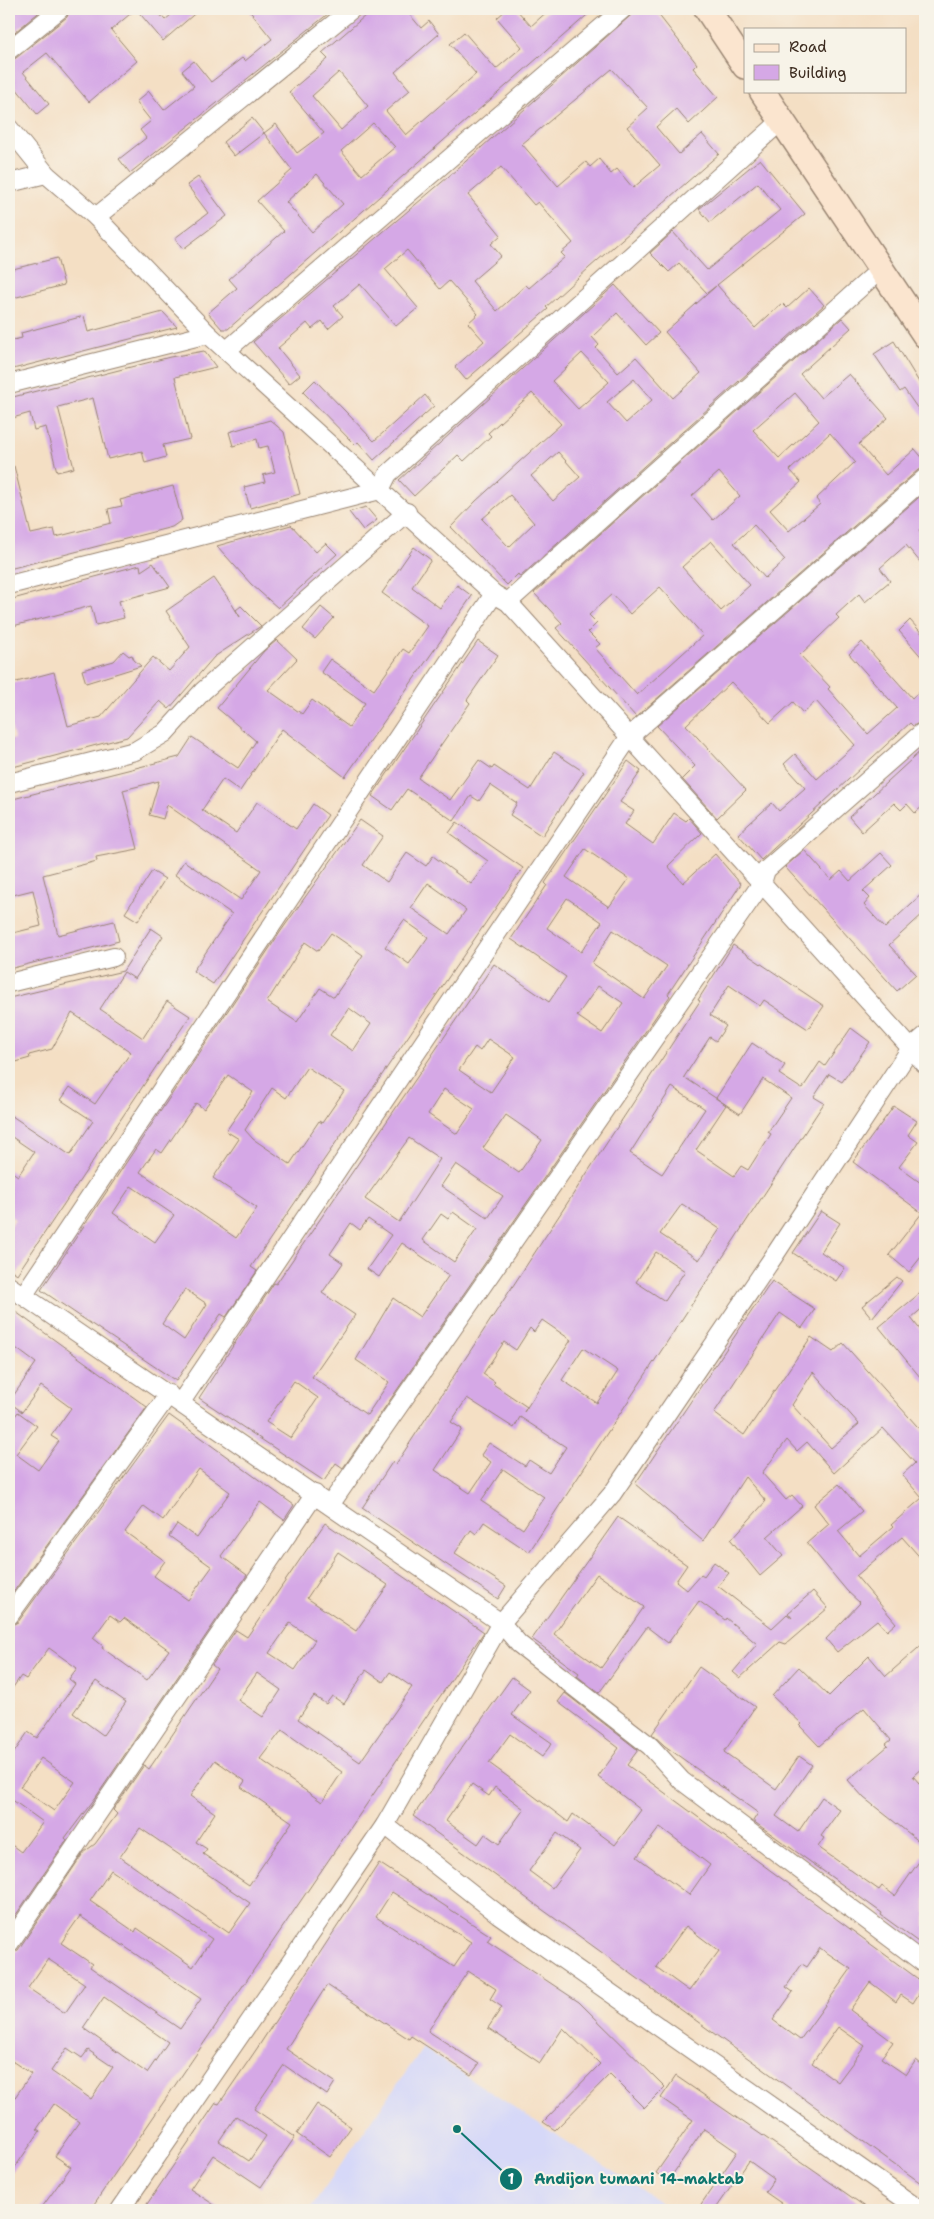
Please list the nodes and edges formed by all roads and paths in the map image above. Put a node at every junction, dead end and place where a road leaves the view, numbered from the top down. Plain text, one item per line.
1 (60, 9) edge
2 (352, 9) edge
3 (623, 9) edge
4 (708, 9) edge
5 (9, 50) edge
6 (744, 64) edge
7 (763, 92) edge
8 (781, 121) junction
9 (9, 128) edge
10 (46, 174) junction
11 (9, 183) edge
12 (96, 217) junction
13 (881, 270) junction
14 (208, 334) junction
15 (925, 335) edge
16 (227, 350) junction
17 (9, 384) edge
18 (925, 478) edge
19 (380, 490) junction
20 (406, 512) junction
21 (9, 585) edge
22 (501, 598) junction
23 (925, 730) edge
24 (630, 736) junction
25 (9, 783) edge
26 (762, 883) junction
27 (114, 956) dead end
28 (9, 983) edge
29 (925, 1036) edge
30 (911, 1048) junction
31 (925, 1064) edge
32 (12, 1289) edge
33 (175, 1398) junction
34 (315, 1494) junction
35 (330, 1505) junction
36 (9, 1616) edge
37 (502, 1623) junction
38 (384, 1825) junction
39 (9, 1944) edge
40 (925, 1964) edge
41 (120, 2210) edge
42 (920, 2210) edge

1 - 5 street
2 - 12 street
3 - 16 street
4 - 6 street
7 - 8 street
8 - 13 street
8 - 19 street
9 - 10 street
10 - 11 street
10 - 12 street
12 - 14 street
13 - 15 street
13 - 22 street
14 - 16 street
14 - 17 street
16 - 19 street
18 - 24 street
19 - 20 street
19 - 21 street
20 - 22 street
20 - 25 street
22 - 24 street
22 - 32 street
23 - 26 street
24 - 26 street
24 - 33 street
26 - 30 street
26 - 35 street
27 - 28 street
29 - 30 street
30 - 31 street
30 - 37 street
32 - 33 street
33 - 34 street
33 - 36 street
34 - 35 street
34 - 39 street
35 - 37 street
37 - 38 street
37 - 40 street
38 - 41 street
38 - 42 street

